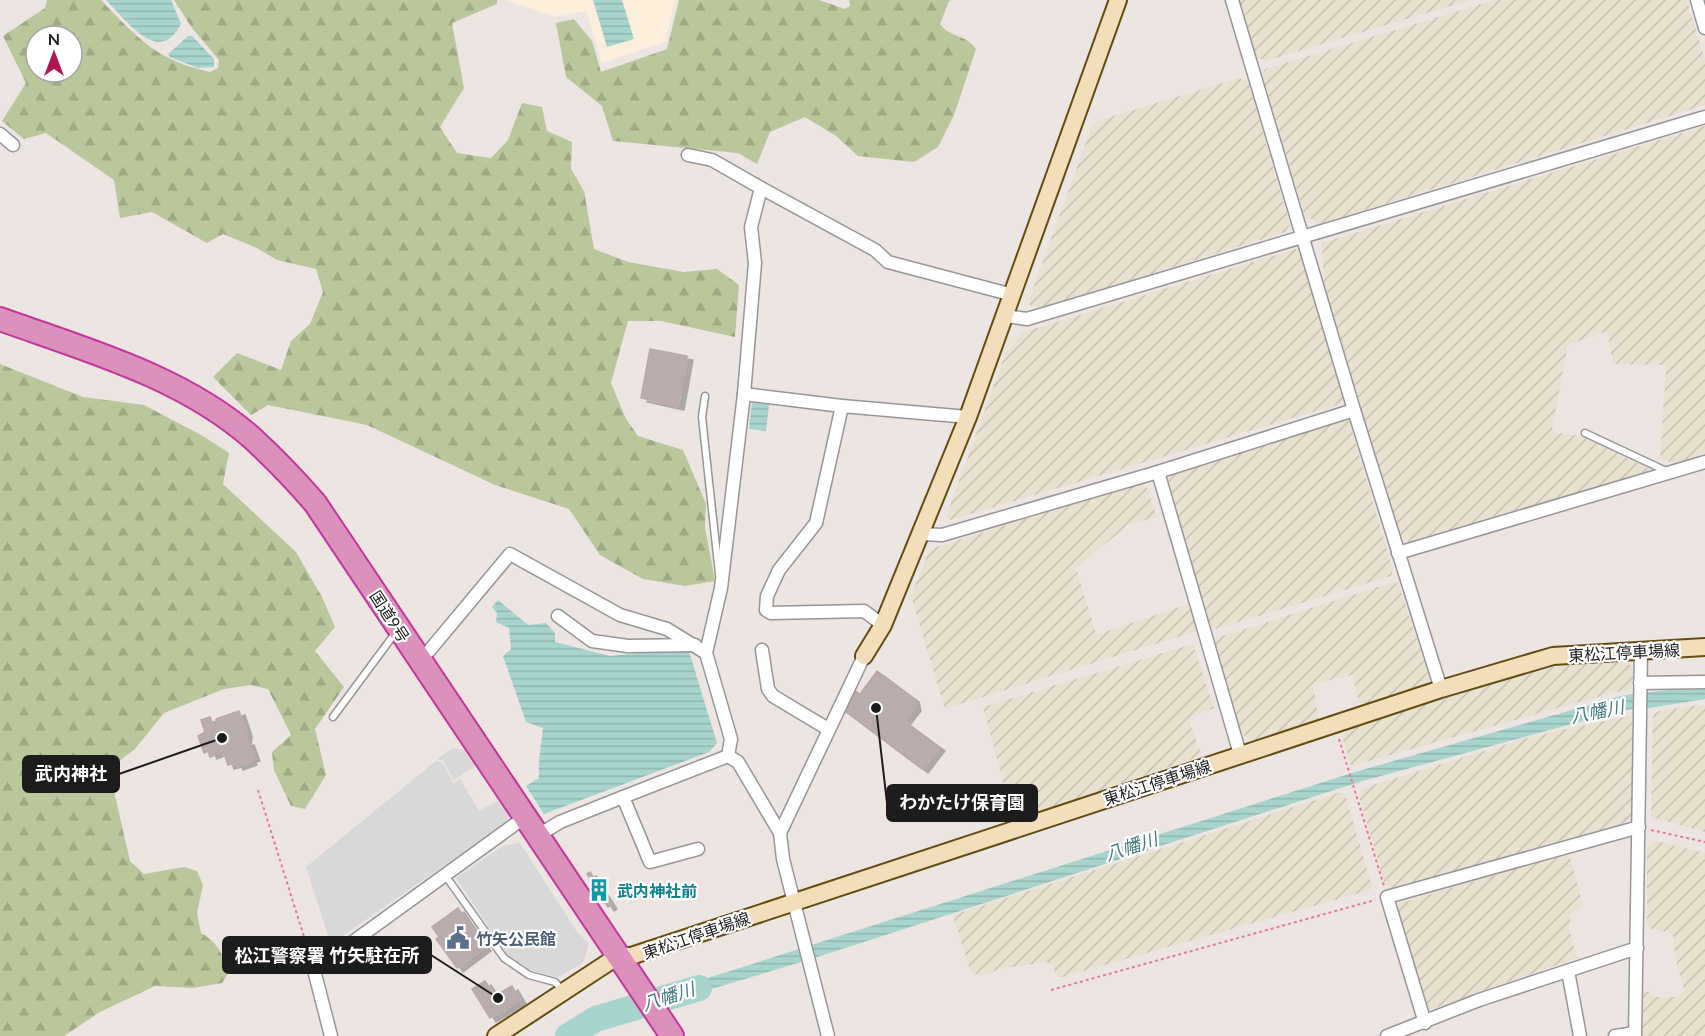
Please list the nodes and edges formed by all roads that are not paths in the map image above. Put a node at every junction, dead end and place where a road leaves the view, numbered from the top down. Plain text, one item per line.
1 (1118, 0) edge
2 (1232, 0) edge
3 (1696, 0) edge
4 (1705, 28) edge
5 (1705, 117) edge
6 (0, 134) edge
7 (13, 145) dead end
8 (688, 155) dead end
9 (761, 188) junction
10 (1302, 238) junction
11 (1013, 295) junction
12 (1005, 316) junction
13 (0, 319) edge
14 (744, 394) junction
15 (705, 396) dead end
16 (842, 406) junction
17 (1354, 410) junction
18 (968, 417) junction
19 (1585, 432) dead end
20 (1705, 462) edge
21 (1158, 472) junction
22 (1665, 473) junction
23 (921, 534) junction
24 (1398, 552) junction
25 (720, 588) junction
26 (558, 616) dead end
27 (883, 625) junction
28 (398, 629) junction
29 (695, 645) junction
30 (1705, 646) edge
31 (762, 650) dead end
32 (1641, 651) junction
33 (706, 653) junction
34 (864, 656) joint
35 (418, 659) junction
36 (1705, 682) edge
37 (1640, 688) junction
38 (1441, 689) junction
39 (333, 717) dead end
40 (828, 729) junction
41 (1240, 754) junction
42 (728, 756) junction
43 (623, 797) junction
44 (525, 817) junction
45 (1639, 827) junction
46 (780, 833) junction
47 (537, 836) junction
48 (698, 849) dead end
49 (445, 875) junction
50 (794, 902) junction
51 (1637, 948) junction
52 (618, 956) junction
53 (1568, 971) junction
54 (563, 991) junction
55 (1425, 1023) junction
56 (1635, 1034) edge
57 (331, 1036) edge
58 (496, 1036) edge
59 (672, 1036) edge
60 (828, 1036) edge
61 (1387, 1036) edge
62 (1580, 1036) edge
63 (1615, 1036) edge

1 - 11 main road
2 - 10 street
3 - 4 street
5 - 10 street
6 - 7 street
8 - 9 street
9 - 11 street
9 - 14 street
10 - 12 street
10 - 17 street
11 - 12 main road
12 - 18 main road
13 - 28 highway, 国道9号
14 - 16 street
14 - 25 street
15 - 25 lane
16 - 18 street
16 - 27 street
17 - 21 street
17 - 24 street
18 - 23 main road
19 - 22 lane
20 - 22 street
21 - 23 street
21 - 41 street
22 - 24 street
23 - 27 main road
24 - 38 street
25 - 33 street
26 - 29 street
27 - 34 main road
28 - 35 highway, 国道9号
28 - 39 lane
29 - 33 street
29 - 35 street
30 - 32 main road, 東松江停車場線
31 - 40 street
32 - 37 street
32 - 38 main road, 東松江停車場線
33 - 42 street
34 - 40 street
35 - 44 highway, 国道9号
36 - 37 street
37 - 45 street
38 - 41 main road, 東松江停車場線
40 - 46 street
41 - 50 main road, 東松江停車場線
42 - 43 street
42 - 46 street
43 - 47 street
43 - 48 street
44 - 47 highway, 国道9号
44 - 49 street
45 - 51 street
45 - 55 street
46 - 50 street
47 - 52 highway, 国道9号
49 - 54 lane
49 - 57 street
50 - 52 main road, 東松江停車場線
50 - 60 street
51 - 53 street
51 - 56 street
52 - 54 main road
52 - 59 highway, 国道9号
53 - 55 street
53 - 62 street
54 - 58 main road
55 - 61 street
56 - 63 street

